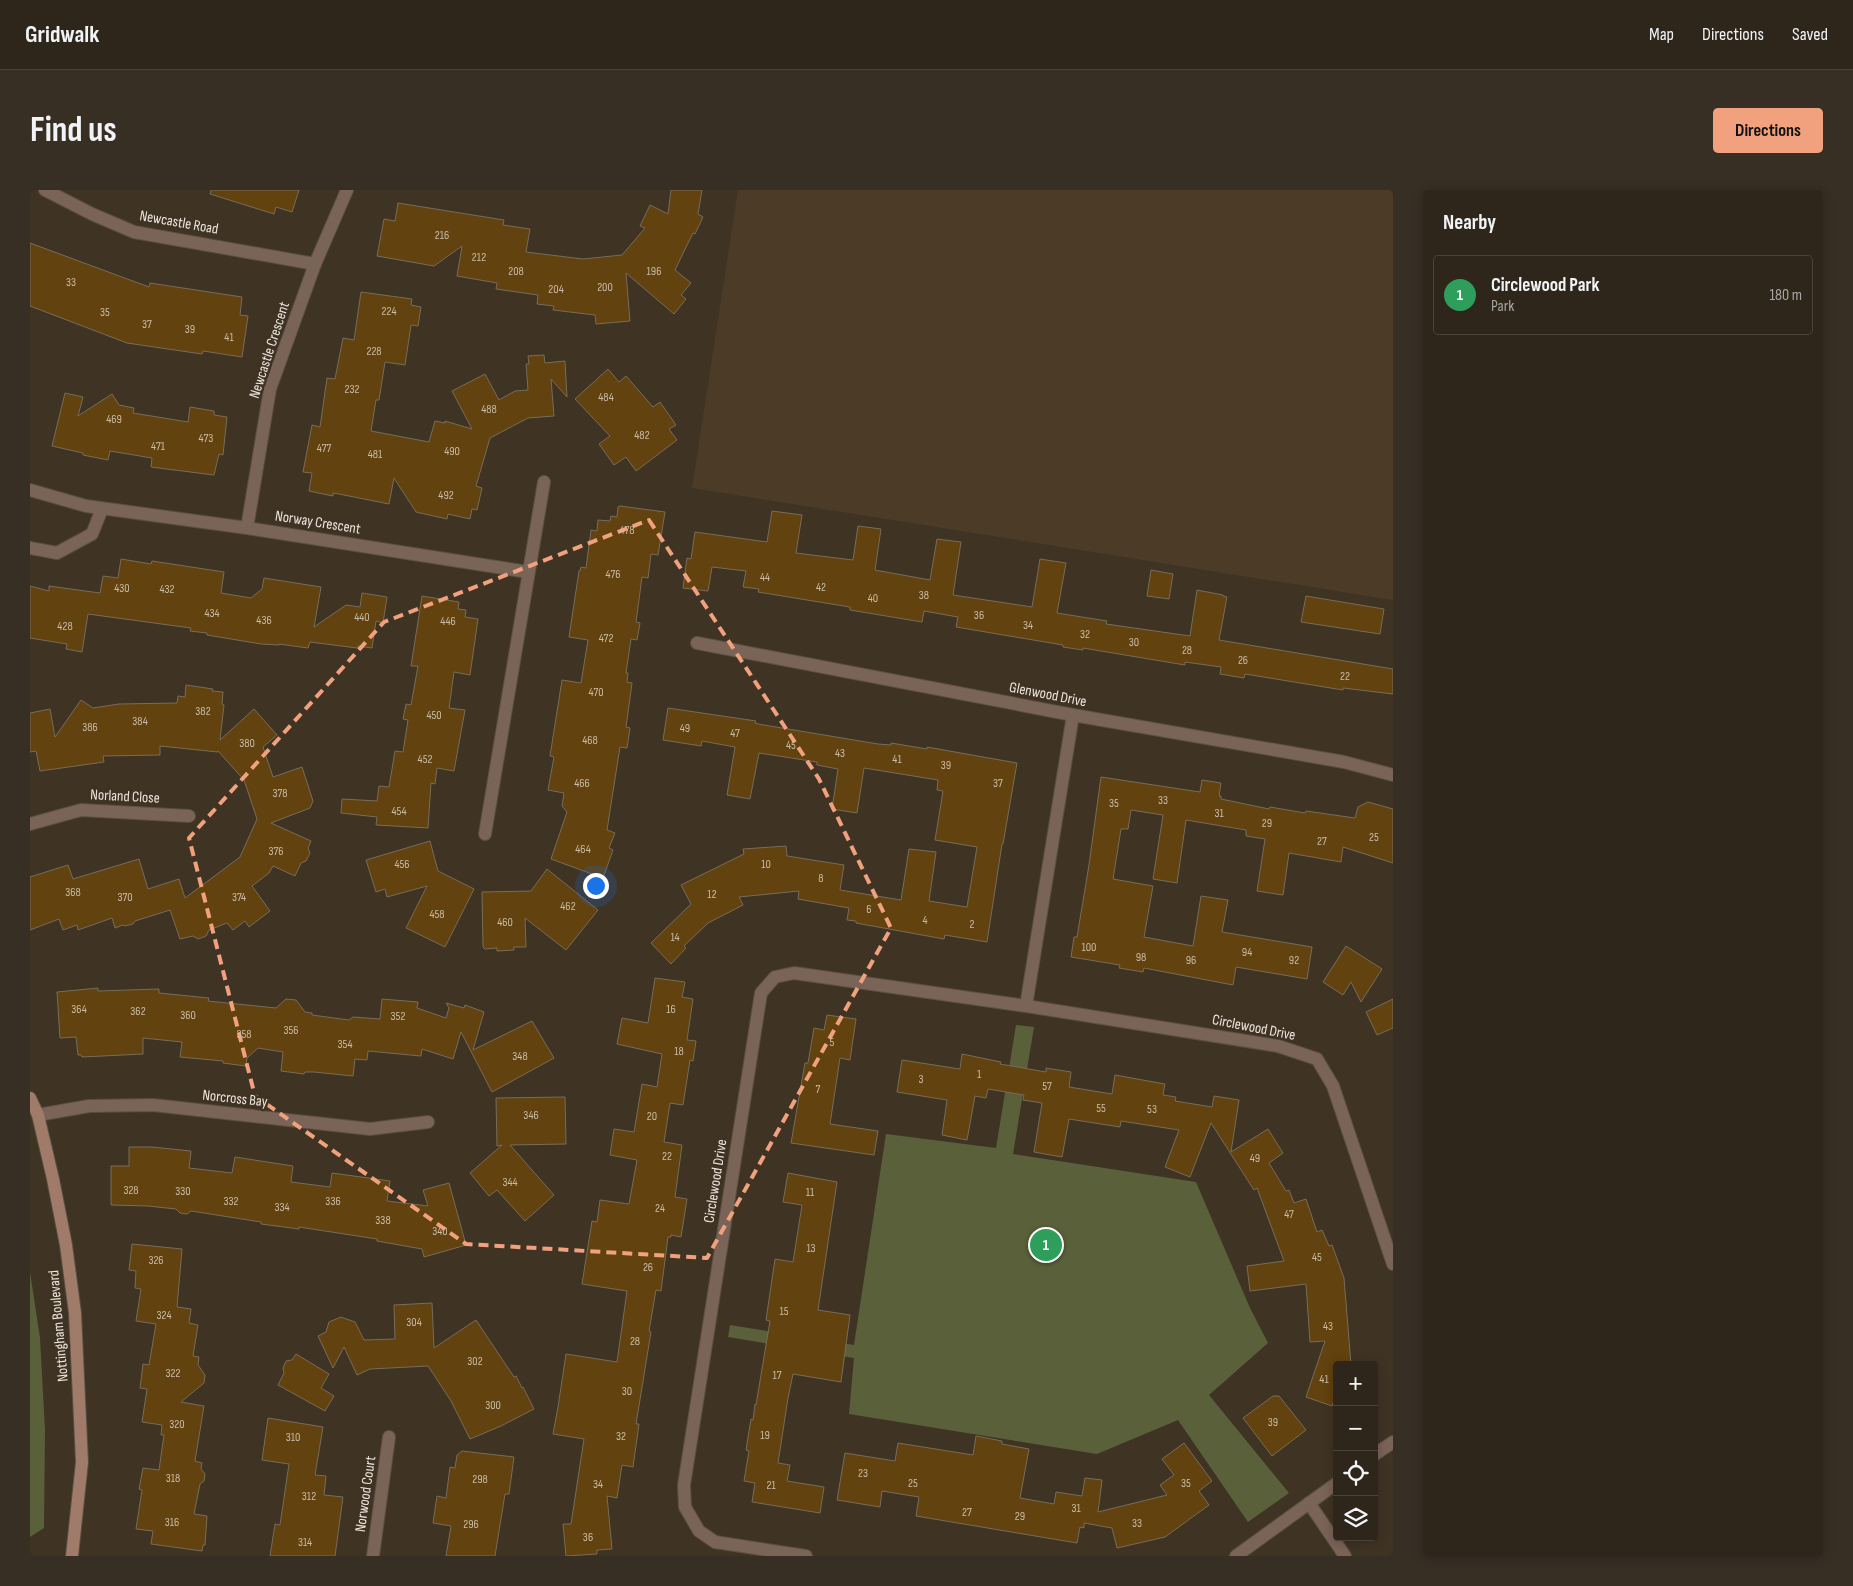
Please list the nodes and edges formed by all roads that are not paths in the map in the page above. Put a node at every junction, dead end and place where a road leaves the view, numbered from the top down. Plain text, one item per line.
1 (347, 190) edge
2 (51, 192) edge
3 (315, 264) junction
4 (544, 482) dead end
5 (30, 490) edge
6 (102, 508) junction
7 (246, 528) junction
8 (30, 548) edge
9 (528, 572) junction
10 (697, 643) dead end
11 (1073, 715) junction
12 (1393, 775) edge
13 (189, 816) dead end
14 (30, 824) edge
15 (484, 834) dead end
16 (1026, 1006) junction
17 (30, 1098) edge
18 (38, 1115) junction
19 (428, 1122) dead end
20 (1393, 1264) edge
21 (389, 1437) dead end
22 (1393, 1442) edge
23 (1378, 1452) edge
24 (1333, 1486) edge
25 (1309, 1503) junction
26 (72, 1556) edge
27 (373, 1556) edge
28 (806, 1556) edge
29 (1236, 1556) edge
30 (1345, 1556) edge

1 - 3 street, Newcastle Crescent
2 - 3 street, Newcastle Road
3 - 7 street, Newcastle Crescent
4 - 9 street
5 - 6 street, Norway Crescent
6 - 7 street, Norway Crescent
6 - 8 street
7 - 9 street, Norway Crescent
9 - 15 street
10 - 11 street, Glenwood Drive
11 - 12 street, Glenwood Drive
11 - 16 street
13 - 14 street, Norland Close
16 - 20 street, Circlewood Drive
16 - 28 street, Circlewood Drive
17 - 18 street, Nottingham Boulevard
18 - 19 street, Norcross Bay
18 - 26 street, Nottingham Boulevard
21 - 27 street, Norwood Court
22 - 23 street
24 - 25 street
25 - 29 street
25 - 30 street

